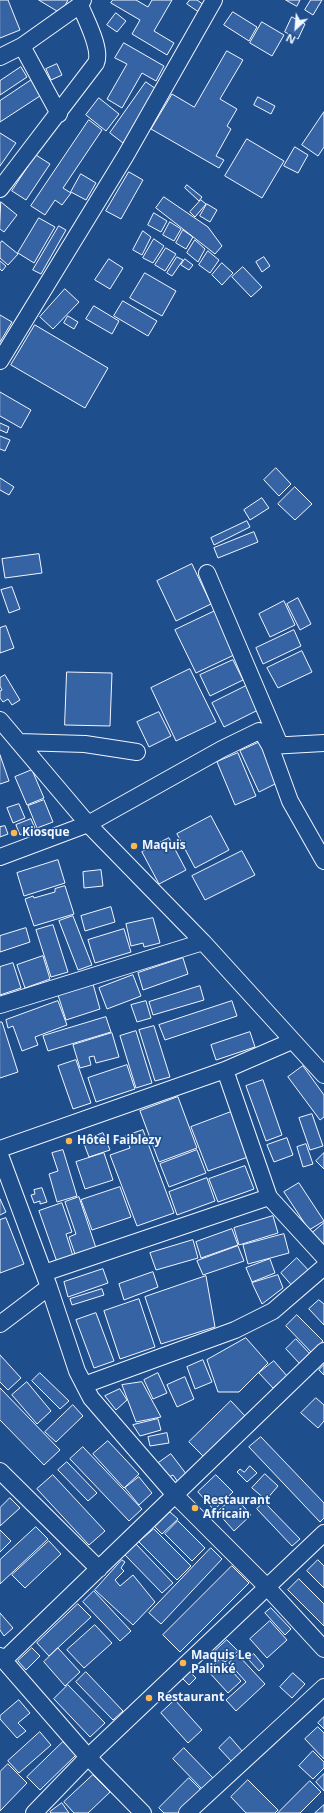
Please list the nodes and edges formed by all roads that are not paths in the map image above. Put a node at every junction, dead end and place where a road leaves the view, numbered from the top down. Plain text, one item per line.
1 (214, 0) edge
2 (82, 3) edge
3 (22, 46) junction
4 (0, 57) edge
5 (59, 114) junction
6 (0, 189) edge
7 (0, 361) edge
8 (207, 573) dead end
9 (0, 720) edge
10 (19, 742) junction
11 (324, 743) edge
12 (275, 745) junction
13 (137, 752) dead end
14 (88, 824) junction
15 (0, 857) edge
16 (324, 861) edge
17 (203, 942) junction
18 (0, 1005) edge
19 (292, 1041) junction
20 (225, 1070) junction
21 (324, 1075) edge
22 (0, 1149) edge
23 (0, 1155) edge
24 (269, 1197) junction
25 (324, 1257) edge
26 (324, 1267) edge
27 (46, 1280) junction
28 (0, 1324) edge
29 (324, 1351) edge
30 (84, 1385) junction
31 (0, 1471) edge
32 (175, 1495) junction
33 (324, 1533) edge
34 (99, 1569) junction
35 (267, 1587) junction
36 (324, 1650) edge
37 (2, 1658) edge
38 (324, 1687) edge
39 (88, 1757) junction
40 (38, 1812) edge
41 (143, 1813) edge
42 (187, 1813) edge

1 - 7 street
2 - 3 street
2 - 5 street
3 - 4 street
3 - 5 street
5 - 6 street
8 - 12 street
9 - 10 street
10 - 13 street
10 - 14 street
11 - 12 street
12 - 14 street
12 - 16 street
14 - 15 street
14 - 17 street
17 - 18 street
17 - 19 street
19 - 20 street
19 - 21 street
20 - 22 street
20 - 24 street
23 - 27 street
24 - 25 street
24 - 27 street
26 - 30 street
27 - 28 street
27 - 30 street
29 - 32 street
30 - 32 street
31 - 34 street
32 - 34 street
32 - 35 street
33 - 35 street
34 - 37 street
35 - 36 street
35 - 39 street
37 - 39 street
38 - 42 street
39 - 40 street
39 - 41 street

